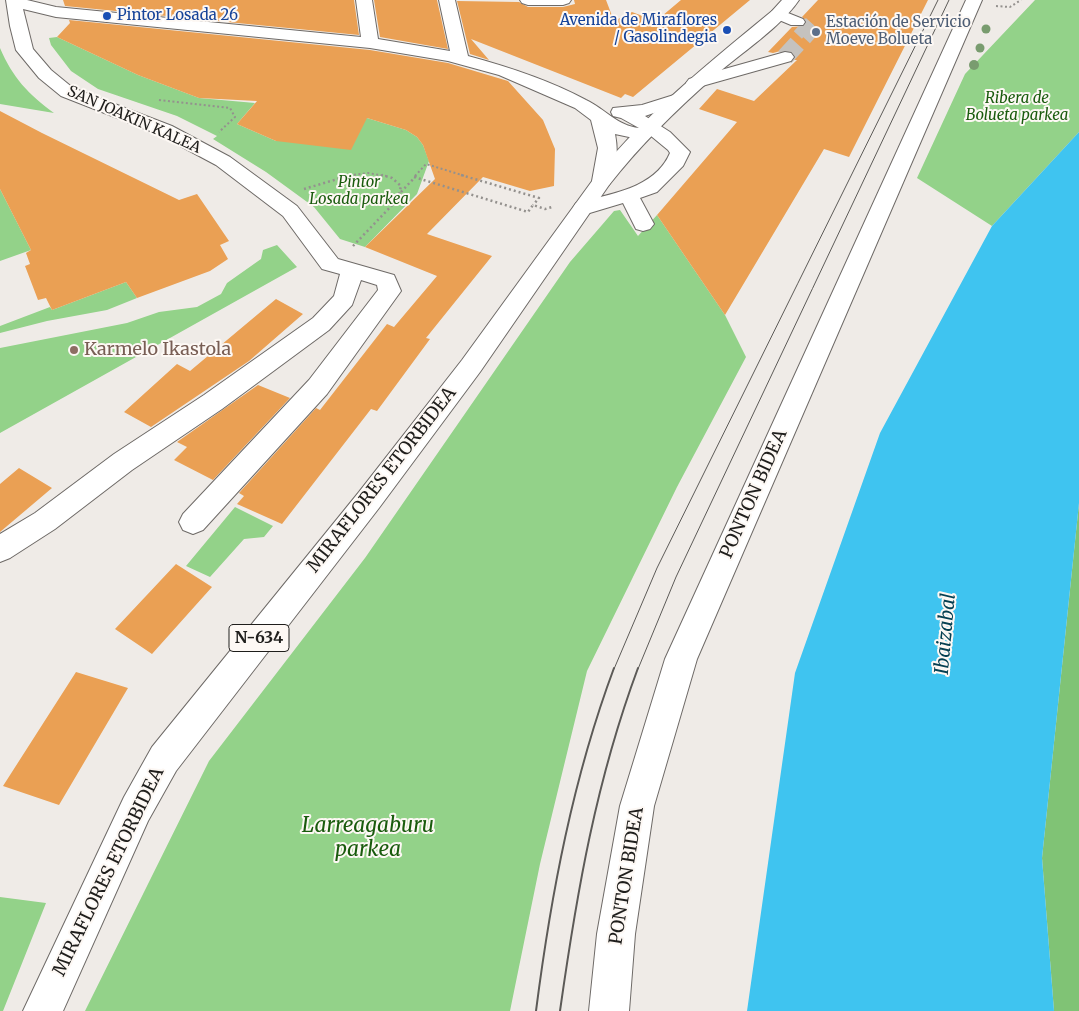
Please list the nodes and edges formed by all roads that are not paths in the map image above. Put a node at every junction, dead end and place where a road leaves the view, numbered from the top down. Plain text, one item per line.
1 (364, 0) edge
2 (447, 0) edge
3 (528, 0) edge
4 (563, 0) edge
5 (791, 0) edge
6 (974, 0) edge
7 (13, 2) edge
8 (778, 14) junction
9 (797, 22) dead end
10 (370, 43) junction
11 (785, 57) tunnel mouth
12 (460, 59) junction
13 (695, 83) junction
14 (677, 98) junction
15 (581, 104) junction
16 (619, 112) junction
17 (599, 115) junction
18 (647, 130) junction
19 (602, 181) junction
20 (629, 195) junction
21 (583, 208) junction
22 (643, 224) dead end
23 (351, 259) junction
24 (45, 521) junction
25 (194, 522) dead end
26 (0, 549) edge
27 (0, 566) edge
28 (43, 1011) edge
29 (609, 1011) edge

1 - 10 street
2 - 12 street
3 - 4 street
5 - 8 street, MIRAFLORES ETORBIDEA
6 - 29 street, PONTON BIDEA
7 - 10 street
7 - 23 street, SAN JOAKIN KALEA
8 - 9 street
8 - 13 street, MIRAFLORES ETORBIDEA
10 - 12 street
11 - 13 street
12 - 15 street
13 - 14 street, MIRAFLORES ETORBIDEA
14 - 16 street
14 - 18 street, MIRAFLORES ETORBIDEA
15 - 16 street
15 - 17 street
16 - 18 street
17 - 18 street
17 - 19 street
18 - 19 street, MIRAFLORES ETORBIDEA
18 - 20 street
19 - 21 street, MIRAFLORES ETORBIDEA
20 - 21 street
20 - 22 street
21 - 28 street, MIRAFLORES ETORBIDEA / N-634
23 - 24 street
23 - 25 street, SAN JOAKIN KALEA
24 - 26 street
24 - 27 street

